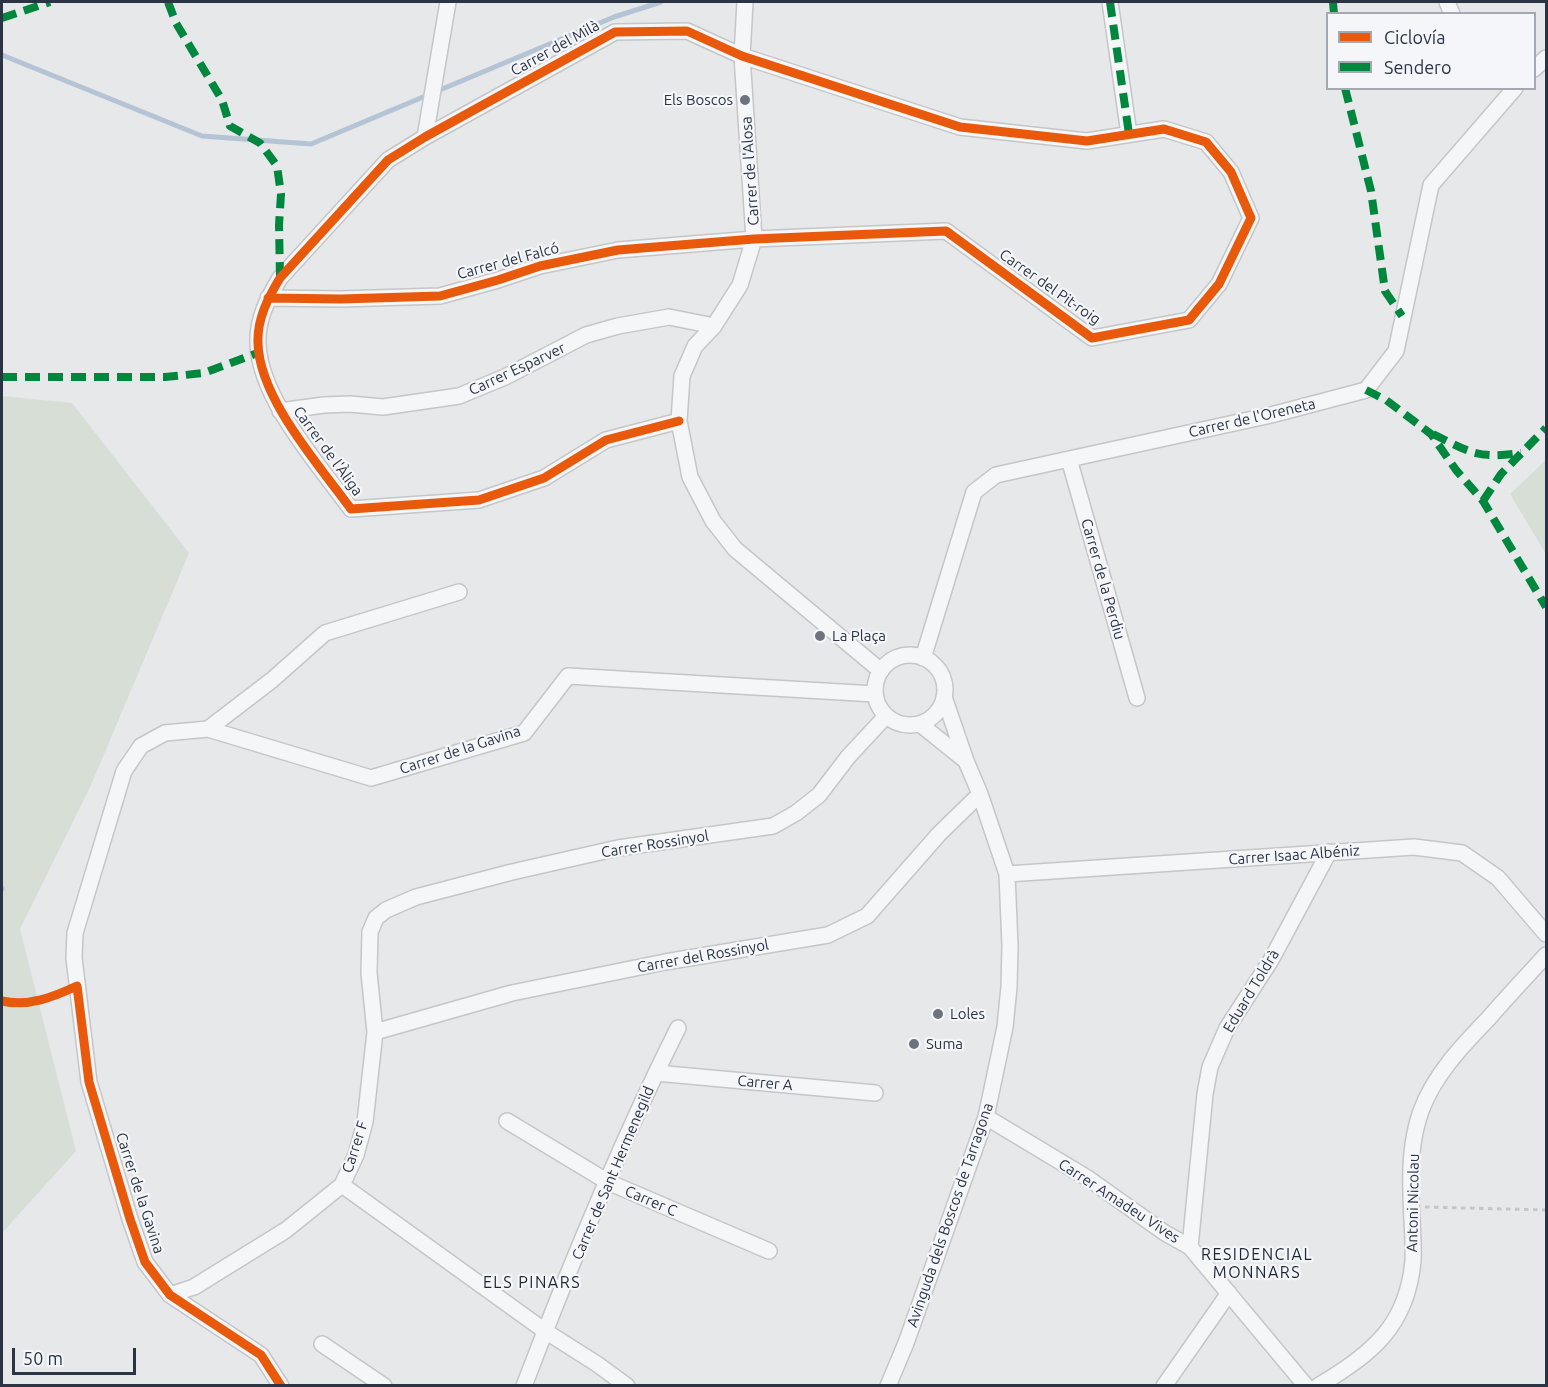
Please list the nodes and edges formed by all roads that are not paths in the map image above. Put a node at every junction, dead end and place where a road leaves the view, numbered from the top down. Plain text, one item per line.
1 (448, 2) edge
2 (745, 2) edge
3 (1110, 2) edge
4 (742, 56) junction
5 (1511, 90) edge
6 (1129, 134) junction
7 (425, 137) junction
8 (754, 239) junction
9 (268, 298) junction
10 (714, 326) junction
11 (280, 411) junction
12 (679, 421) junction
13 (1069, 459) junction
14 (459, 592) dead end
15 (923, 658) junction
16 (881, 671) junction
17 (875, 694) junction
18 (944, 698) junction
19 (1137, 698) dead end
20 (886, 716) junction
21 (920, 724) junction
22 (208, 729) junction
23 (966, 761) junction
24 (980, 794) junction
25 (1329, 852) junction
26 (1007, 874) junction
27 (386, 910) joint
28 (1546, 934) edge
29 (1546, 955) edge
30 (678, 1028) dead end
31 (375, 1032) junction
32 (656, 1073) junction
33 (875, 1093) dead end
34 (986, 1117) junction
35 (507, 1121) dead end
36 (608, 1182) junction
37 (342, 1185) junction
38 (1190, 1246) junction
39 (769, 1251) dead end
40 (1229, 1293) junction
41 (170, 1295) junction
42 (545, 1331) junction
43 (322, 1344) dead end
44 (281, 1386) edge
45 (384, 1386) edge
46 (524, 1386) edge
47 (627, 1386) edge
48 (888, 1386) edge
49 (1164, 1386) edge
50 (1306, 1386) edge
51 (1318, 1386) edge

1 - 7 street
2 - 4 street, Carrer de l'Alosa
3 - 6 street
4 - 6 street, Carrer del Pit-roig
4 - 7 street, Carrer del Milà
4 - 8 street, Carrer de l'Alosa
5 - 13 street, Carrer de l'Oreneta
6 - 8 street, Carrer del Pit-roig
7 - 9 street, Carrer de l'Àliga
8 - 9 street, Carrer del Falcó
8 - 10 street, Carrer de l'Alosa
9 - 11 street, Carrer de l'Àliga
10 - 11 street, Carrer Esparver
10 - 12 street, Carrer de l'Alosa
11 - 12 street, Carrer de l'Àliga
12 - 16 street, Carrer de l'Alosa
13 - 15 street, Carrer de l'Oreneta
13 - 19 street, Carrer de la Perdiu
14 - 22 street
15 - 16 street
15 - 18 street
16 - 17 street
17 - 20 street
17 - 22 street, Carrer de la Gavina
18 - 21 street
18 - 23 street, Avinguda dels Boscos de Tarragona
20 - 21 street
20 - 27 street, Carrer Rossinyol
21 - 23 street
22 - 41 street, Carrer de la Gavina
23 - 24 street, Avinguda dels Boscos de Tarragona
24 - 26 street, Avinguda dels Boscos de Tarragona
24 - 31 street, Carrer del Rossinyol
25 - 26 street, Carrer Isaac Albéniz
25 - 28 street, Carrer Isaac Albéniz
25 - 38 street, Eduard Toldrà
26 - 34 street, Avinguda dels Boscos de Tarragona
27 - 31 street, Carrer F
29 - 51 street, Antoni Nicolau
30 - 32 street, Carrer de Sant Hermenegild
31 - 37 street, Carrer F
32 - 33 street, Carrer A
32 - 36 street, Carrer de Sant Hermenegild
34 - 38 street, Carrer Amadeu Vives
34 - 48 street, Avinguda dels Boscos de Tarragona
35 - 36 street, Carrer C
36 - 39 street, Carrer C
36 - 42 street, Carrer de Sant Hermenegild
37 - 41 street, Carrer F
37 - 42 street
38 - 40 street, Carrer Amadeu Vives
40 - 49 street
40 - 50 street, Carrer Amadeu Vives
41 - 44 street, Carrer de la Gavina
42 - 46 street, Carrer de Sant Hermenegild
42 - 47 street
43 - 45 street

